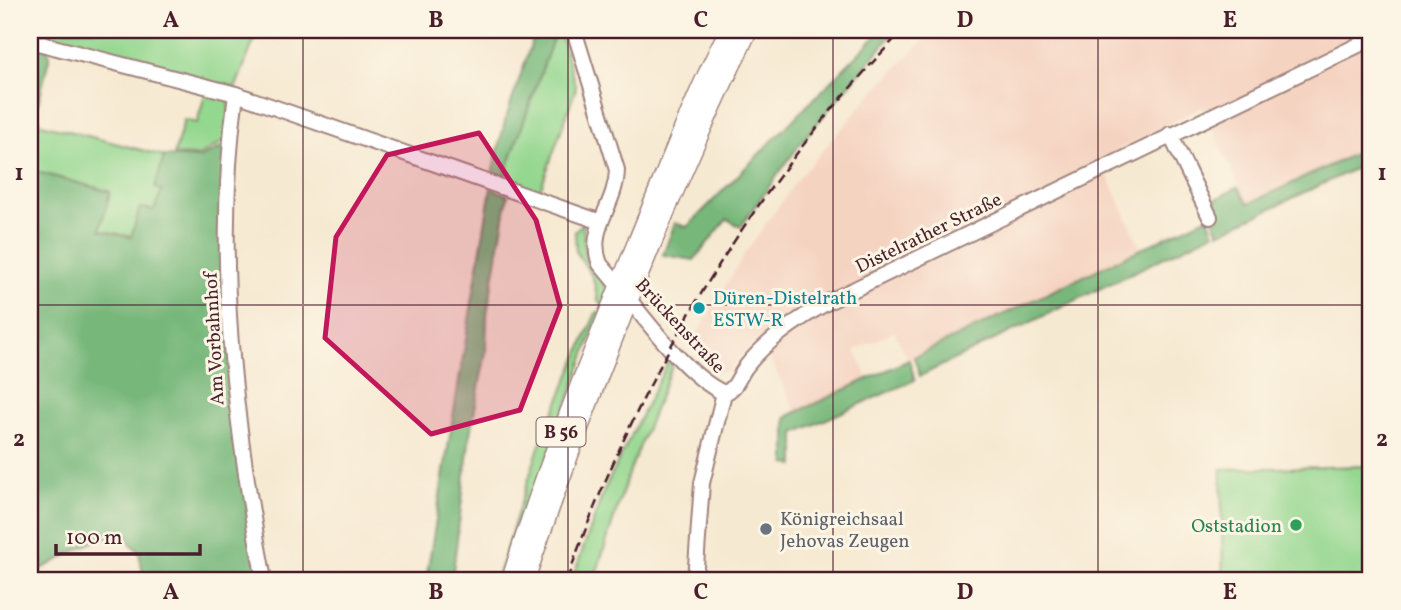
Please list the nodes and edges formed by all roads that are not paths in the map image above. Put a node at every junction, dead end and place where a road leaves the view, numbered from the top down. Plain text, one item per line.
1 (574, 30) edge
2 (729, 30) edge
3 (748, 30) edge
4 (1371, 39) edge
5 (30, 41) edge
6 (236, 94) junction
7 (1170, 134) junction
8 (1210, 217) dead end
9 (601, 222) junction
10 (624, 293) junction
11 (724, 393) junction
12 (264, 580) edge
13 (511, 580) edge
14 (525, 580) edge
15 (695, 580) edge

1 - 9 street, Brückenstraße
2 - 10 main road, B 56
3 - 10 main road, B 56
4 - 7 street, Distelrather Straße
5 - 6 street
6 - 9 street
6 - 12 street, Am Vorbahnhof
7 - 8 street
7 - 11 street, Distelrather Straße
9 - 10 street, Brückenstraße
10 - 11 street, Brückenstraße
10 - 13 main road, B 56
10 - 14 main road, B 56
11 - 15 street, Brückenstraße

